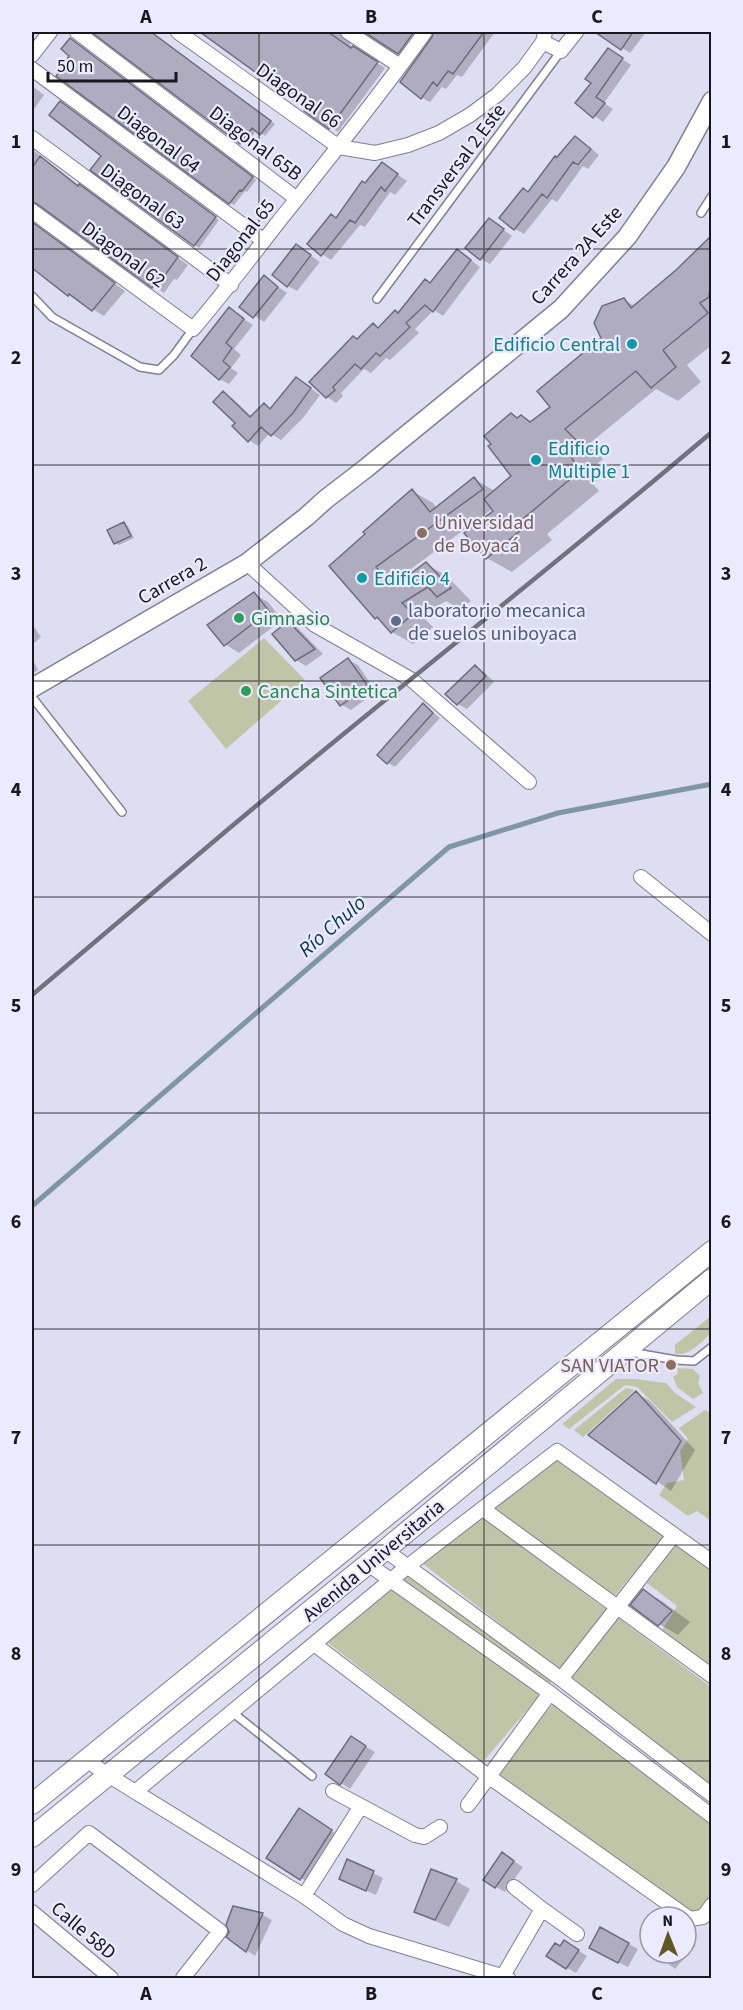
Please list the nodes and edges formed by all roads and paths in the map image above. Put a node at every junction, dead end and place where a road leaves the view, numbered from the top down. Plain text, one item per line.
1 (50, 32) edge
2 (77, 32) edge
3 (178, 32) edge
4 (348, 32) edge
5 (425, 32) edge
6 (576, 32) edge
7 (544, 37) edge
8 (561, 51) junction
9 (32, 55) edge
10 (400, 66) junction
11 (32, 69) edge
12 (711, 101) edge
13 (32, 138) edge
14 (339, 147) junction
15 (711, 196) edge
16 (297, 199) junction
17 (32, 211) edge
18 (701, 213) dead end
19 (264, 241) junction
20 (231, 285) junction
21 (32, 296) edge
22 (377, 299) dead end
23 (193, 329) junction
24 (326, 499) joint
25 (247, 563) junction
26 (33, 687) edge
27 (529, 782) dead end
28 (122, 812) dead end
29 (641, 877) dead end
30 (711, 934) edge
31 (711, 1251) edge
32 (711, 1279) edge
33 (711, 1347) edge
34 (624, 1351) junction
35 (483, 1509) junction
36 (674, 1535) junction
37 (386, 1550) junction
38 (711, 1562) edge
39 (368, 1564) junction
40 (408, 1566) junction
41 (391, 1581) junction
42 (617, 1608) junction
43 (314, 1644) junction
44 (711, 1676) edge
45 (561, 1679) junction
46 (550, 1693) junction
47 (232, 1712) junction
48 (85, 1759) junction
49 (108, 1775) junction
50 (312, 1776) dead end
51 (488, 1776) junction
52 (333, 1791) dead end
53 (135, 1792) junction
54 (711, 1795) edge
55 (32, 1804) edge
56 (468, 1805) dead end
57 (361, 1806) junction
58 (711, 1815) edge
59 (440, 1827) dead end
60 (32, 1837) edge
61 (32, 1885) edge
62 (514, 1887) dead end
63 (304, 1896) junction
64 (711, 1905) edge
65 (542, 1910) junction
66 (32, 1912) edge
67 (577, 1934) dead end
68 (506, 1977) edge
69 (111, 1978) edge
70 (183, 1978) edge

1 - 9 street
2 - 16 street, Diagonal 65B
3 - 14 street, Diagonal 66
4 - 10 street
5 - 10 street, Diagonal 65
6 - 8 street
7 - 8 street
7 - 14 street
8 - 22 lane, Transversal 2 Este
10 - 14 street, Diagonal 65
11 - 19 street, Diagonal 64
12 - 24 street, Carrera 2A Este
13 - 20 street, Diagonal 63
14 - 16 street, Diagonal 65
15 - 18 lane
16 - 19 street, Diagonal 65
17 - 23 street, Diagonal 62
19 - 20 street, Diagonal 65
20 - 23 street, Diagonal 65
21 - 23 lane
24 - 25 street, Carrera 2
25 - 26 street, Carrera 2
25 - 27 street
26 - 28 lane
29 - 30 street
31 - 48 main road, Avenida Universitaria
32 - 34 main road, Avenida Universitaria
33 - 34 lane
34 - 37 main road, Avenida Universitaria
35 - 36 street
35 - 40 street
35 - 42 street
36 - 38 street
36 - 42 street
37 - 39 main road, Avenida Universitaria
37 - 40 street
39 - 41 street
39 - 49 main road, Avenida Universitaria
40 - 41 street
40 - 45 street
41 - 43 street
41 - 46 street
42 - 44 street
42 - 45 street
43 - 47 street
43 - 51 street
45 - 54 street
46 - 51 street
46 - 58 street
47 - 50 lane
47 - 53 street
48 - 49 street
48 - 55 main road, Avenida Universitaria
49 - 53 street
49 - 60 main road, Avenida Universitaria
51 - 56 street
51 - 64 street
52 - 57 street
53 - 63 street
57 - 59 street
57 - 63 street
61 - 70 street
62 - 65 street
63 - 68 street
65 - 67 street
65 - 68 street
66 - 69 street, Calle 58D

